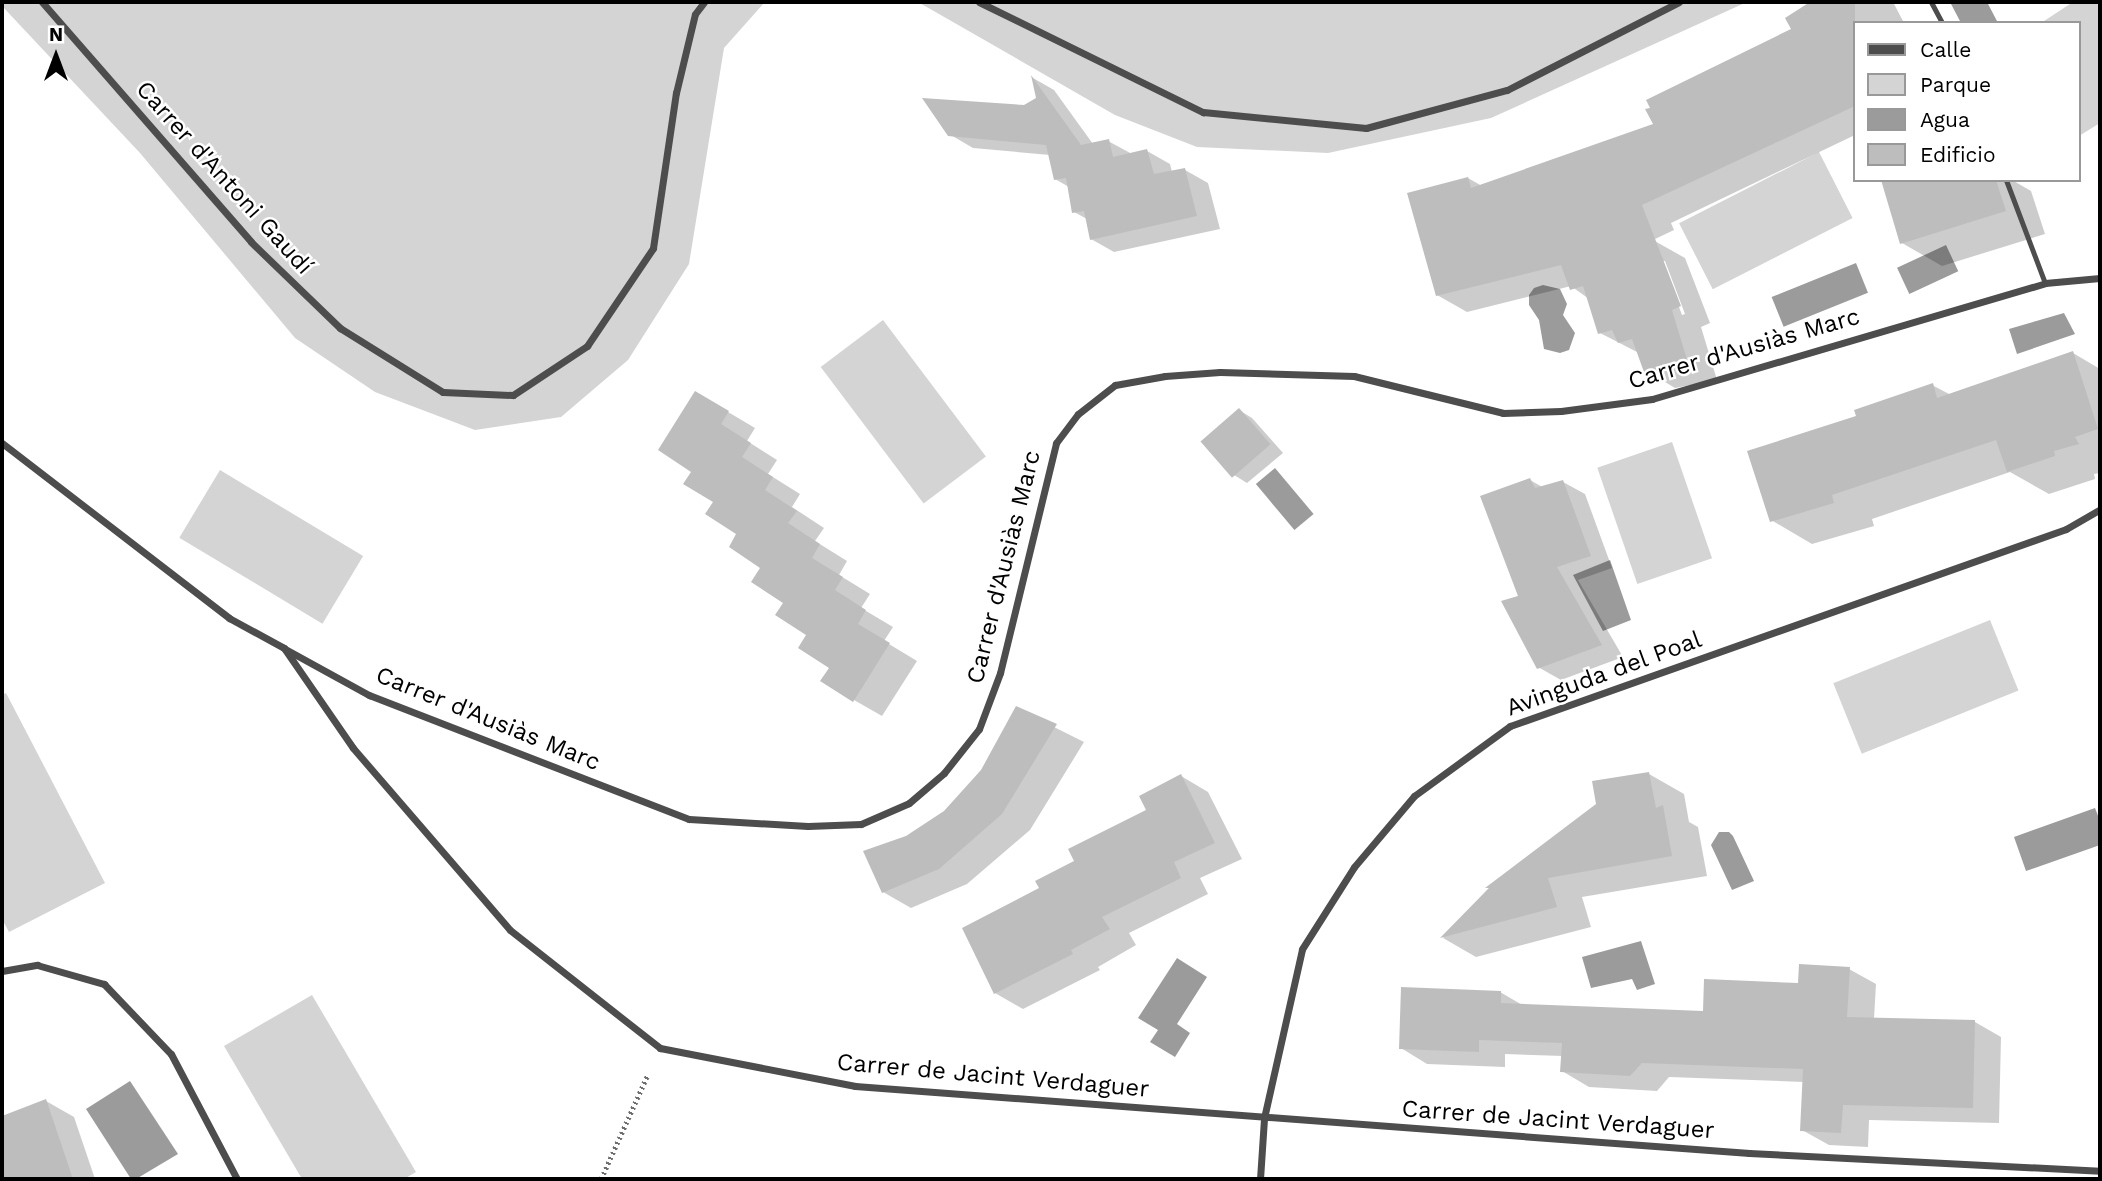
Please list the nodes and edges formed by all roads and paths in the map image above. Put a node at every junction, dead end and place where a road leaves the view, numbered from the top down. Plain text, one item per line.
1 (42, 2) edge
2 (704, 2) edge
3 (979, 2) edge
4 (1679, 2) edge
5 (1931, 2) edge
6 (1941, 21) edge
7 (2007, 182) edge
8 (2100, 278) edge
9 (2045, 283) junction
10 (2, 443) edge
11 (2100, 509) edge
12 (284, 648) junction
13 (2, 971) edge
14 (660, 1048) junction
15 (1264, 1118) junction
16 (2100, 1171) edge
17 (237, 1179) edge
18 (601, 1179) edge
19 (1260, 1179) edge

1 - 2 street, Carrer d'Antoni Gaudí
3 - 4 street
5 - 6 lane
7 - 9 lane
8 - 9 street, Carrer d'Ausiàs Marc
9 - 12 street, Carrer d'Ausiàs Marc
10 - 12 street, Carrer de Jacint Verdaguer
11 - 15 street, Avinguda del Poal
12 - 14 street, Carrer de Jacint Verdaguer
13 - 17 street
14 - 15 street, Carrer de Jacint Verdaguer
14 - 18 path
15 - 16 street, Carrer de Jacint Verdaguer
15 - 19 street, Avinguda del Poal

